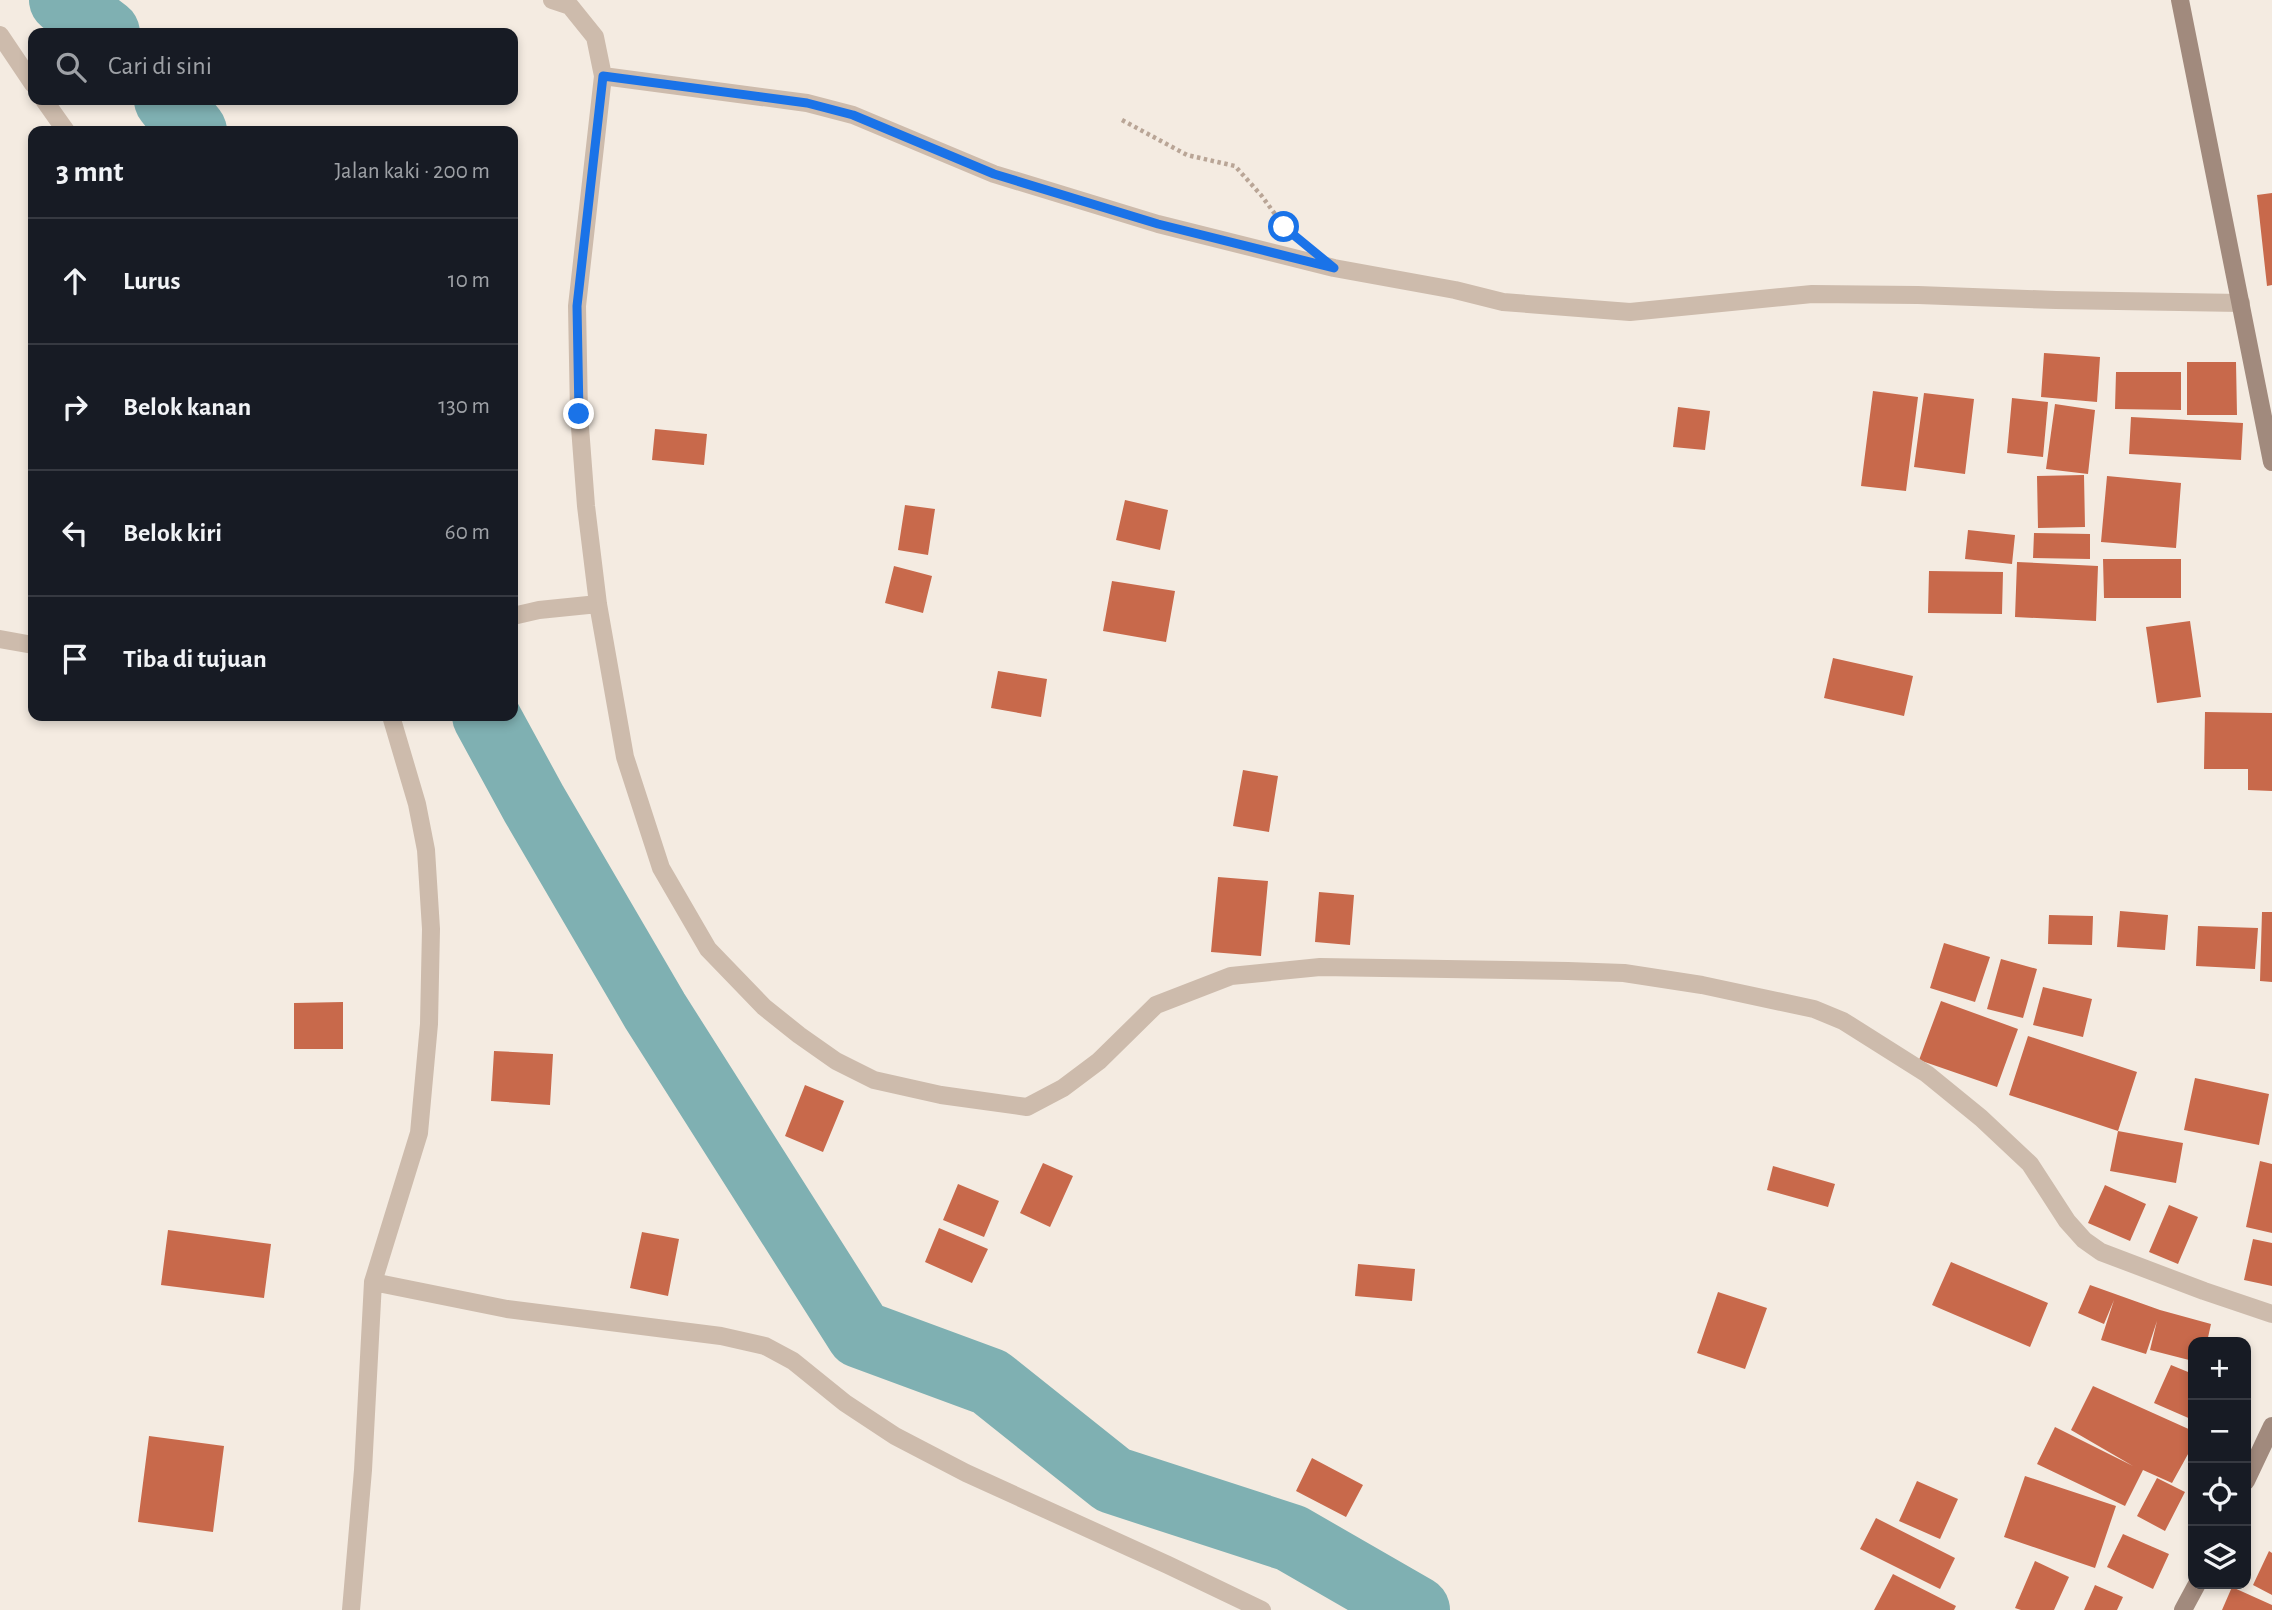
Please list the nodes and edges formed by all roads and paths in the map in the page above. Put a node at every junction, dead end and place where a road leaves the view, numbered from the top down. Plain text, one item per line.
1 (552, 0) edge
2 (2180, 0) edge
3 (0, 35) edge
4 (603, 76) junction
5 (28, 77) edge
6 (48, 105) edge
7 (1122, 120) dead end
8 (62, 126) edge
9 (1284, 227) dead end
10 (2241, 303) junction
11 (2272, 462) edge
12 (598, 604) junction
13 (518, 615) edge
14 (0, 639) edge
15 (28, 644) edge
16 (392, 721) edge
17 (373, 1282) junction
18 (2272, 1314) edge
19 (2272, 1426) edge
20 (2251, 1470) edge
21 (2194, 1589) edge
22 (351, 1610) edge
23 (1262, 1610) edge
24 (2183, 1610) edge

1 - 4 street
2 - 10 main road
3 - 5 street
4 - 10 street
4 - 12 street
6 - 8 street
7 - 9 path
10 - 11 main road
12 - 13 street
12 - 18 street
14 - 15 street
16 - 17 street
17 - 22 street
17 - 23 street
19 - 20 main road
21 - 24 main road

